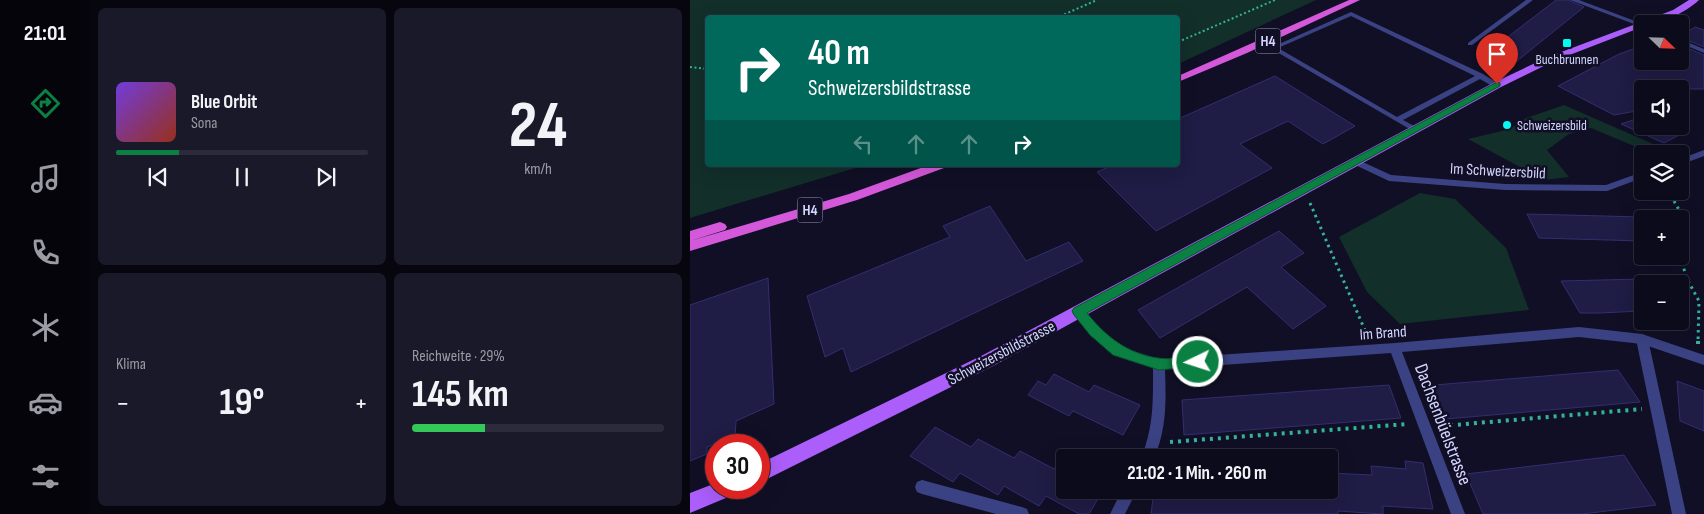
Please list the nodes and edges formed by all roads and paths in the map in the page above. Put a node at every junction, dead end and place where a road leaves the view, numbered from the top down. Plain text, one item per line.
1 (1097, 0) edge
2 (1275, 0) edge
3 (1356, 0) edge
4 (1530, 0) edge
5 (1573, 0) edge
6 (1695, 0) edge
7 (1063, 15) edge
8 (1668, 15) edge
9 (1634, 22) edge
10 (1634, 28) edge
11 (1180, 41) edge
12 (1470, 44) dead end
13 (1689, 45) edge
14 (1704, 51) edge
15 (690, 67) edge
16 (705, 69) edge
17 (1480, 76) junction
18 (1180, 78) edge
19 (1497, 84) junction
20 (1397, 120) junction
21 (1413, 129) junction
22 (1704, 153) edge
23 (1689, 159) edge
24 (1354, 161) junction
25 (934, 167) edge
26 (1634, 178) edge
27 (1304, 188) junction
28 (1673, 200) edge
29 (690, 236) edge
30 (690, 246) edge
31 (1078, 311) junction
32 (1642, 339) junction
33 (1395, 348) junction
34 (1373, 350) junction
35 (1701, 359) edge
36 (1159, 364) junction
37 (1658, 407) junction
38 (1424, 425) junction
39 (1155, 443) junction
40 (1152, 449) edge
41 (770, 469) edge
42 (922, 487) dead end
43 (705, 497) edge
44 (1125, 499) edge
45 (690, 503) edge
46 (1022, 514) edge
47 (1117, 514) edge
48 (1458, 514) edge
49 (1679, 514) edge

1 - 7 path
2 - 11 path
3 - 18 highway, H4
4 - 12 street
5 - 9 street
6 - 8 main road, Schweizersbildstrasse
10 - 19 main road, Schweizersbildstrasse
13 - 14 street
15 - 16 path
17 - 19 street
17 - 20 street
17 - 20 street
19 - 21 main road, Schweizersbildstrasse
20 - 21 street
21 - 24 main road, Schweizersbildstrasse
22 - 23 street
24 - 26 street, Im Schweizersbild
24 - 27 main road, Schweizersbildstrasse
25 - 29 highway, H4
25 - 30 highway, H4
27 - 31 main road, Schweizersbildstrasse
27 - 34 path
28 - 35 path
31 - 36 street, Im Brand
31 - 41 main road, Schweizersbildstrasse
32 - 33 street, Im Brand
32 - 35 street, Im Brand
32 - 37 street
33 - 34 street, Im Brand
33 - 38 street, Dachsenbüelstrasse
34 - 36 street, Im Brand
36 - 39 street
37 - 38 path
37 - 49 street
38 - 39 path
38 - 48 street, Dachsenbüelstrasse
39 - 40 street
42 - 46 street
43 - 45 main road
44 - 47 street

